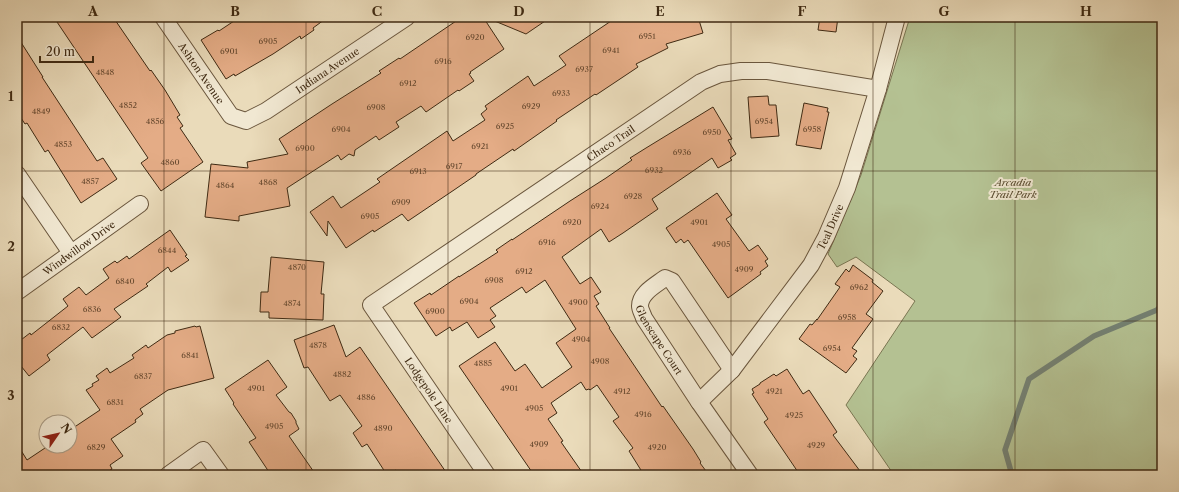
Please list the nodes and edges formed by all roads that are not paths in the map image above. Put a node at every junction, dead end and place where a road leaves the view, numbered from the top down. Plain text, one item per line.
1 (163, 17) edge
2 (407, 17) edge
3 (897, 17) edge
4 (878, 89) junction
5 (246, 121) joint
6 (17, 174) edge
7 (140, 204) dead end
8 (71, 253) junction
9 (17, 292) edge
10 (371, 305) joint
11 (732, 370) junction
12 (699, 402) junction
13 (168, 475) edge
14 (221, 475) edge
15 (487, 475) edge
16 (750, 475) edge

1 - 5 street, Ashton Avenue
2 - 5 street, Indiana Avenue
3 - 4 street, Teal Drive
4 - 10 street, Chaco Trail
4 - 11 street, Teal Drive
6 - 8 street
7 - 8 street, Windwillow Drive
8 - 9 street, Windwillow Drive
10 - 15 street, Lodgepole Lane
11 - 12 street, Teal Drive
11 - 12 street, Glenscape Court
12 - 16 street
13 - 14 street

